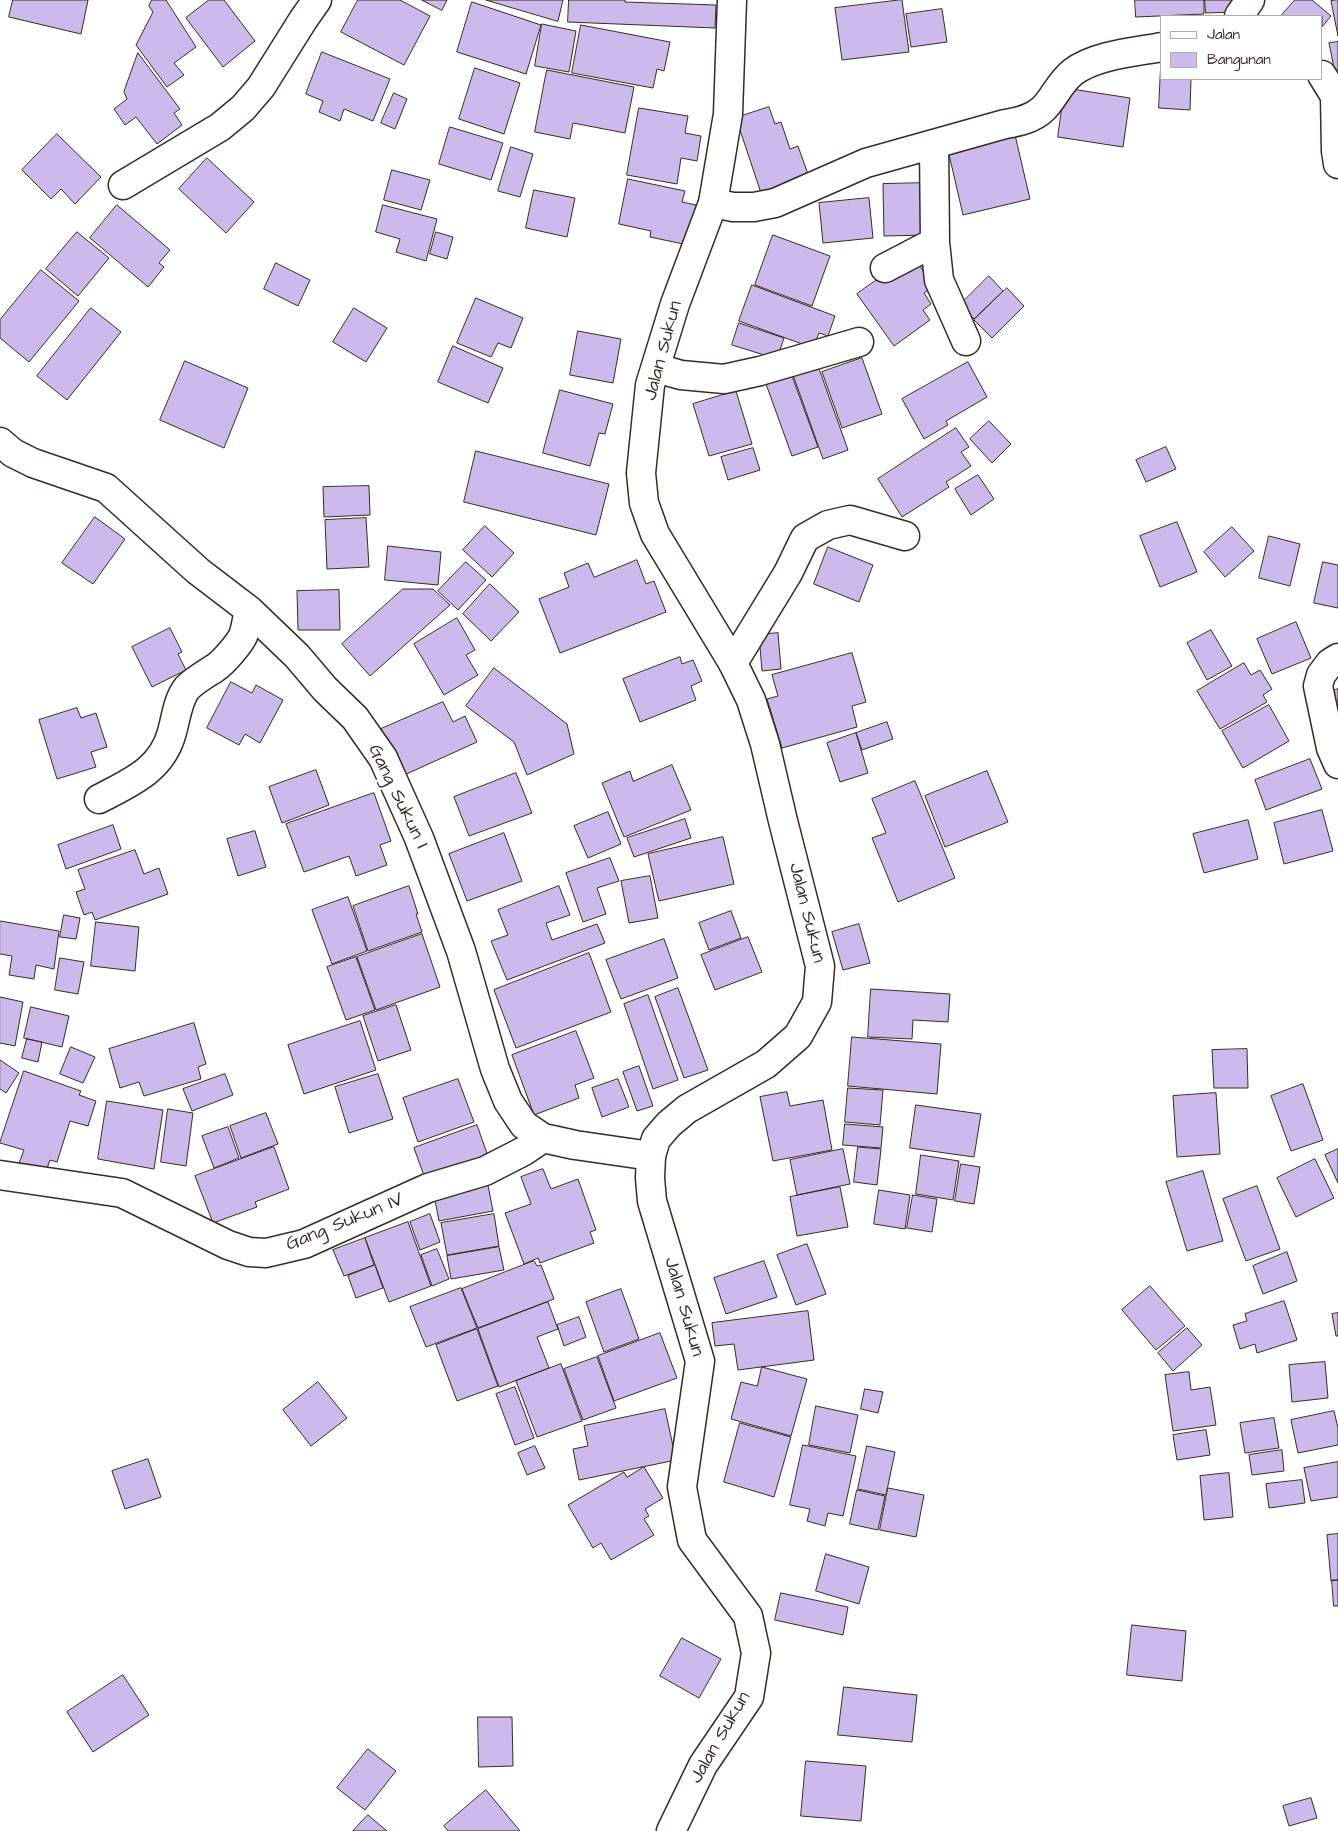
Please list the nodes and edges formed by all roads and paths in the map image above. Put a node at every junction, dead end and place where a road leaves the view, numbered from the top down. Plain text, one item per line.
1 (317, 0) edge
2 (732, 0) edge
3 (1160, 47) edge
4 (1323, 76) edge
5 (934, 144) junction
6 (1338, 164) edge
7 (123, 185) dead end
8 (713, 203) junction
9 (935, 242) junction
10 (885, 268) dead end
11 (966, 341) dead end
12 (859, 342) dead end
13 (656, 368) junction
14 (0, 442) edge
15 (905, 536) dead end
16 (249, 610) junction
17 (1338, 658) edge
18 (733, 663) junction
19 (1338, 764) edge
20 (99, 799) dead end
21 (543, 1138) junction
22 (651, 1156) junction
23 (0, 1175) edge
24 (671, 1831) edge

1 - 7 street
2 - 8 street, Jalan Sukun
3 - 5 street
4 - 6 street
5 - 8 street
5 - 9 street
8 - 13 street, Jalan Sukun
9 - 10 street
9 - 11 street
12 - 13 street
13 - 18 street, Jalan Sukun
14 - 16 street, Gang Sukun I
15 - 18 street
16 - 20 street
16 - 21 street, Gang Sukun I
17 - 19 street
18 - 22 street, Jalan Sukun
21 - 22 street, Gang Sukun I
21 - 23 street, Gang Sukun IV
22 - 24 street, Jalan Sukun

